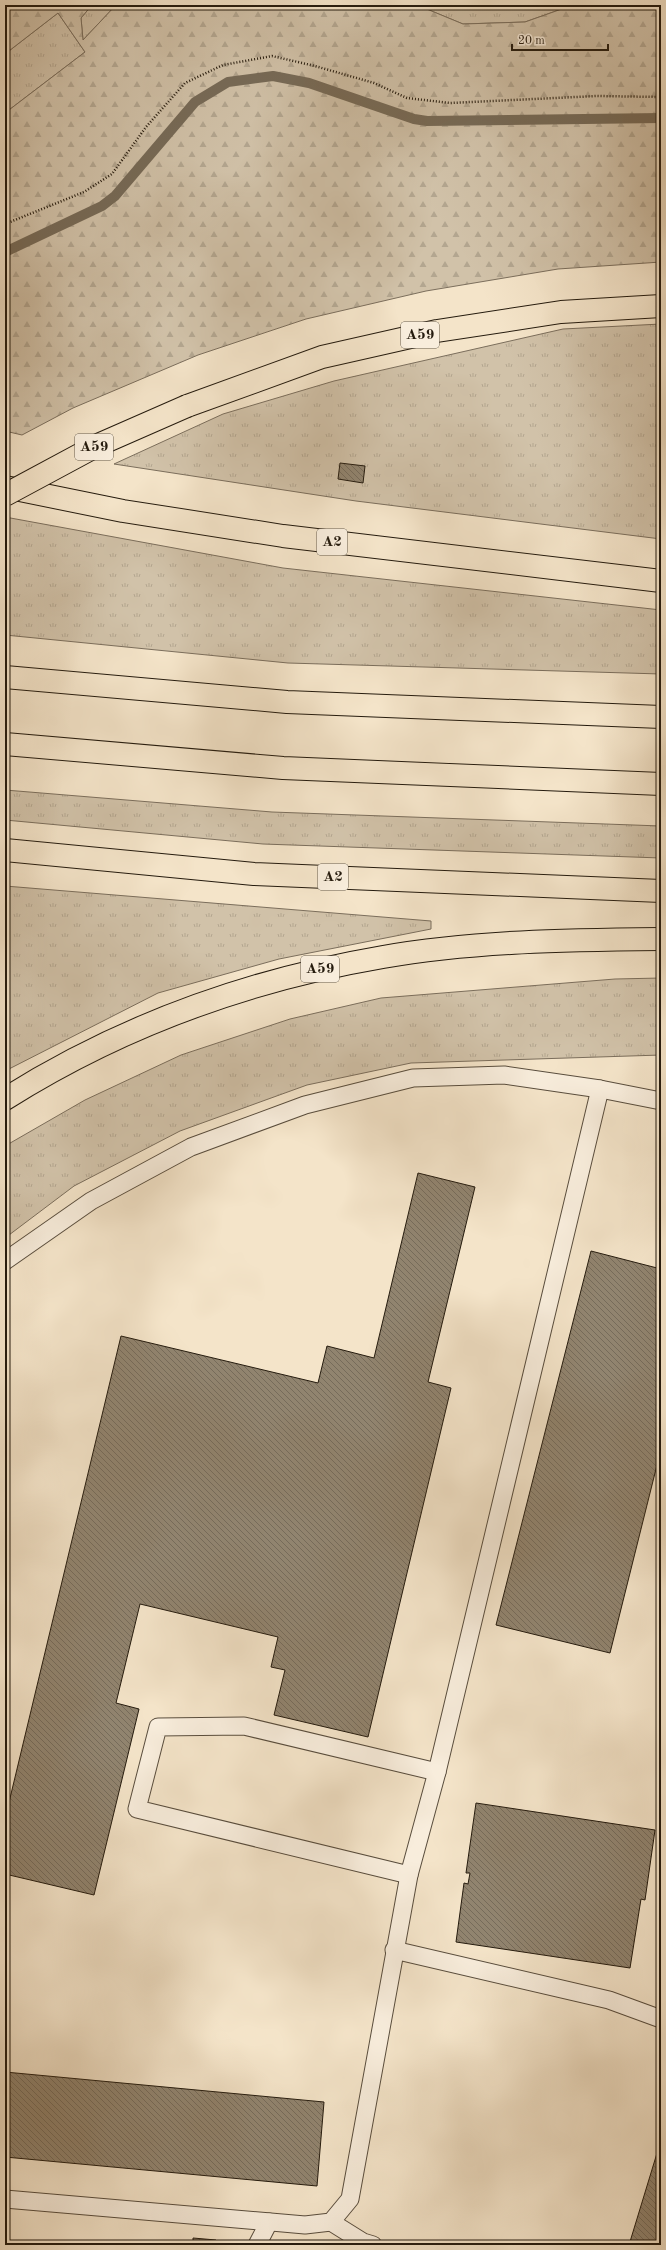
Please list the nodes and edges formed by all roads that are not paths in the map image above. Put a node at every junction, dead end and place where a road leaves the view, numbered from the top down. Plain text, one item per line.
1 (661, 306) edge
2 (5, 487) edge
3 (5, 495) edge
4 (661, 581) edge
5 (5, 677) edge
6 (661, 717) edge
7 (5, 744) edge
8 (661, 784) edge
9 (5, 850) edge
10 (661, 890) edge
11 (661, 939) edge
12 (600, 1089) junction
13 (5, 1099) edge
14 (661, 1101) edge
15 (5, 1261) edge
16 (437, 1772) junction
17 (409, 1875) junction
18 (394, 1950) junction
19 (661, 2019) edge
20 (5, 2199) edge
21 (269, 2222) junction
22 (331, 2222) junction
23 (257, 2245) edge
24 (373, 2245) edge

1 - 3 highway, A59, bridge
2 - 4 highway, A2
5 - 6 highway
7 - 8 highway
9 - 10 highway, A2
11 - 13 highway, A59
12 - 14 lane
12 - 15 lane
12 - 16 lane
16 - 17 lane
16 - 17 lane
17 - 18 lane
18 - 19 lane
18 - 22 lane
20 - 21 lane
21 - 22 lane
21 - 23 lane
22 - 24 lane

